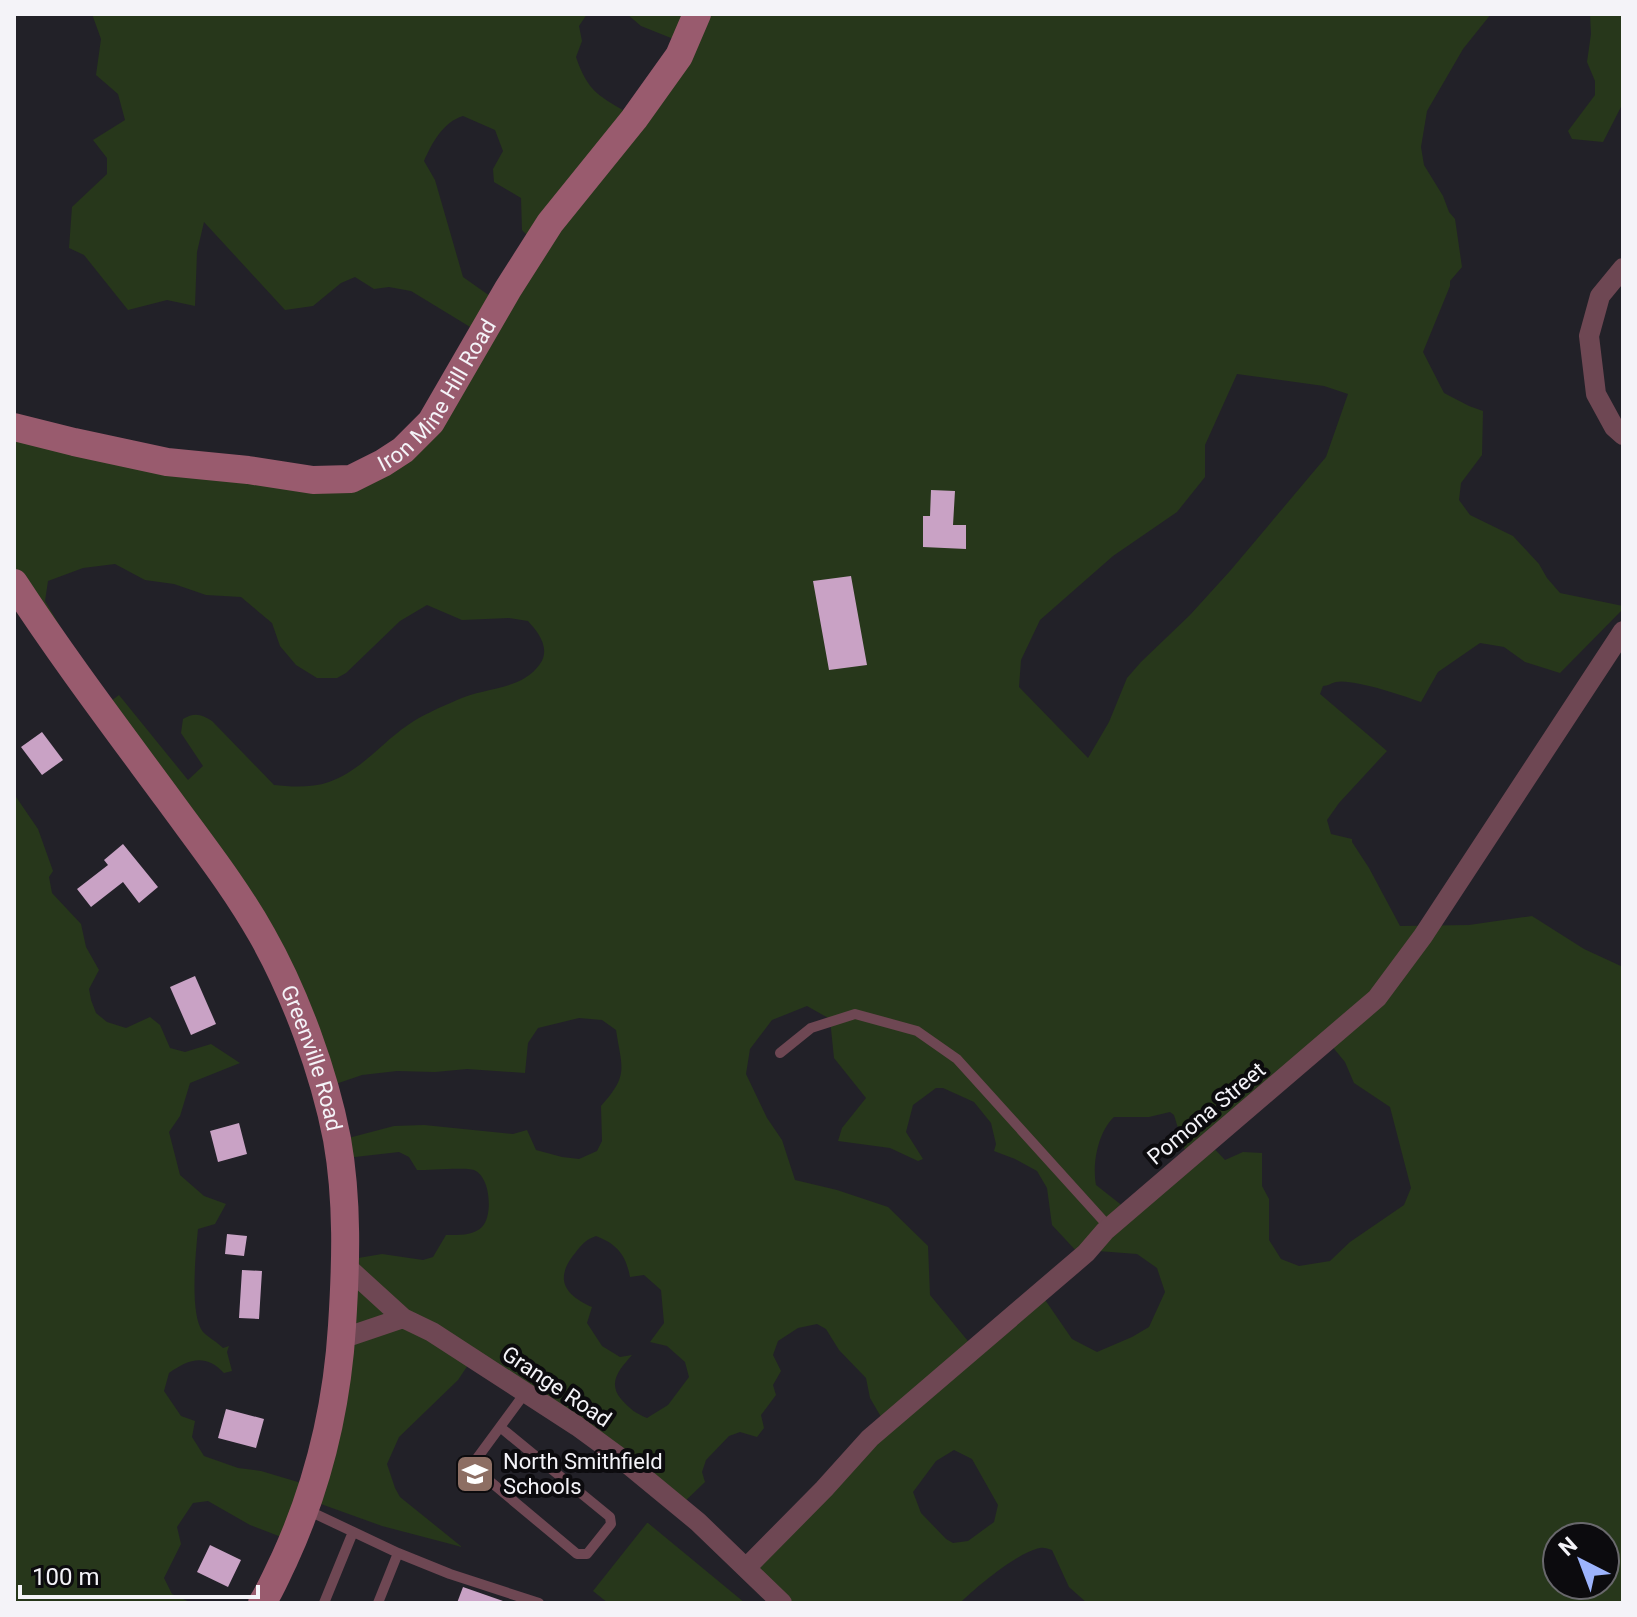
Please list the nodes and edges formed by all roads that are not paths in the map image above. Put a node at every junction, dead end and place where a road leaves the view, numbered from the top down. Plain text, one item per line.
1 (697, 14) edge
2 (1623, 268) edge
3 (14, 427) edge
4 (1623, 435) edge
5 (14, 583) edge
6 (1623, 631) edge
7 (780, 1053) dead end
8 (1109, 1227) junction
9 (346, 1266) junction
10 (403, 1318) junction
11 (341, 1339) junction
12 (525, 1393) junction
13 (500, 1427) junction
14 (305, 1510) junction
15 (353, 1532) junction
16 (398, 1553) junction
17 (746, 1568) junction
18 (262, 1603) edge
19 (324, 1603) edge
20 (378, 1603) edge
21 (539, 1603) edge
22 (782, 1603) edge

1 - 3 main road, Iron Mine Hill Road
2 - 4 street
5 - 9 main road, Greenville Road
6 - 8 street, Pomona Street
7 - 8 lane
8 - 17 street, Pomona Street
9 - 10 street, Grange Road
9 - 11 main road, Greenville Road
10 - 11 street
10 - 12 street, Grange Road
11 - 14 main road, Greenville Road
12 - 13 lane
12 - 17 street, Grange Road
13 - 13 lane
14 - 15 lane
14 - 18 main road, Greenville Road
15 - 16 lane
15 - 19 lane
16 - 20 lane
16 - 21 lane
17 - 22 street, Grange Road

